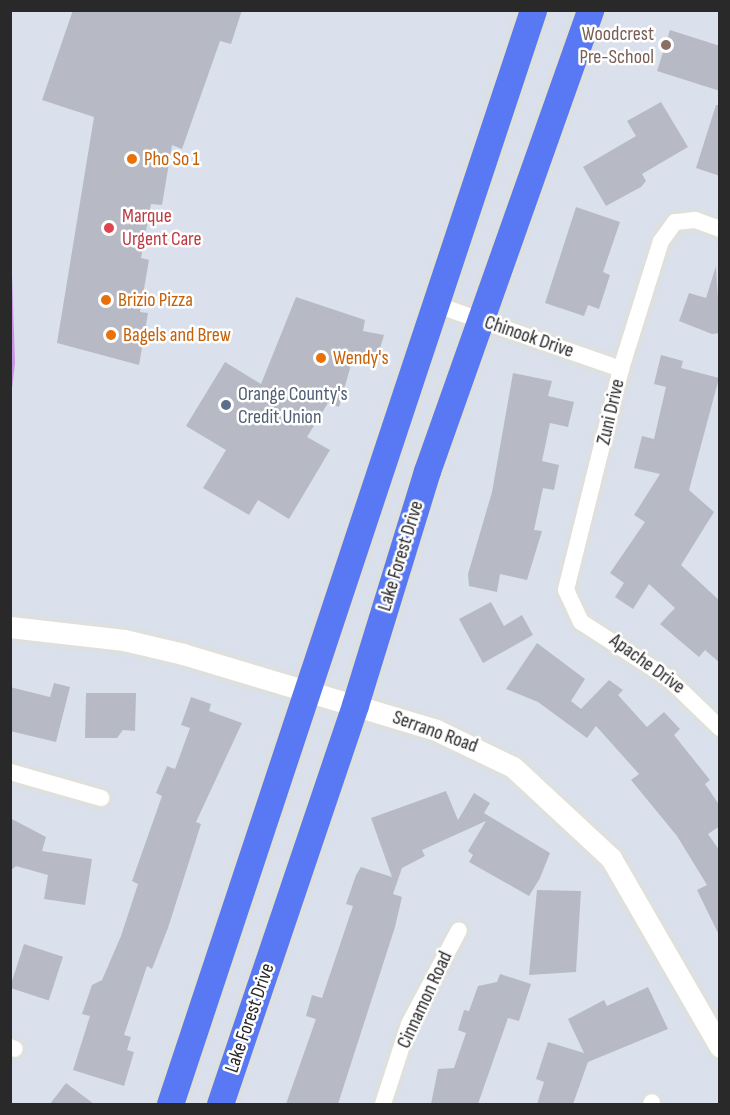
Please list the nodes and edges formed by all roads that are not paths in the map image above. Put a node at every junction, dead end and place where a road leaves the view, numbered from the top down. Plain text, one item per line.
1 (533, 10) edge
2 (590, 10) edge
3 (720, 229) edge
4 (437, 305) junction
5 (478, 319) junction
6 (621, 369) junction
7 (570, 607) joint
8 (10, 627) edge
9 (308, 692) junction
10 (356, 705) junction
11 (720, 728) edge
12 (10, 772) edge
13 (101, 798) dead end
14 (459, 930) dead end
15 (720, 1047) edge
16 (170, 1104) edge
17 (220, 1104) edge
18 (382, 1104) edge

1 - 4 main road
2 - 5 main road, Lake Forest Drive
3 - 6 street, Zuni Drive
4 - 5 street, Chinook Drive
4 - 9 main road
5 - 6 street, Chinook Drive
5 - 10 main road, Lake Forest Drive
6 - 7 street, Zuni Drive
7 - 11 street, Apache Drive
8 - 9 street, Serrano Road
9 - 10 street, Serrano Road
9 - 16 main road
10 - 15 street, Serrano Road
10 - 17 main road, Lake Forest Drive
12 - 13 street
14 - 18 street, Cinnamon Road

